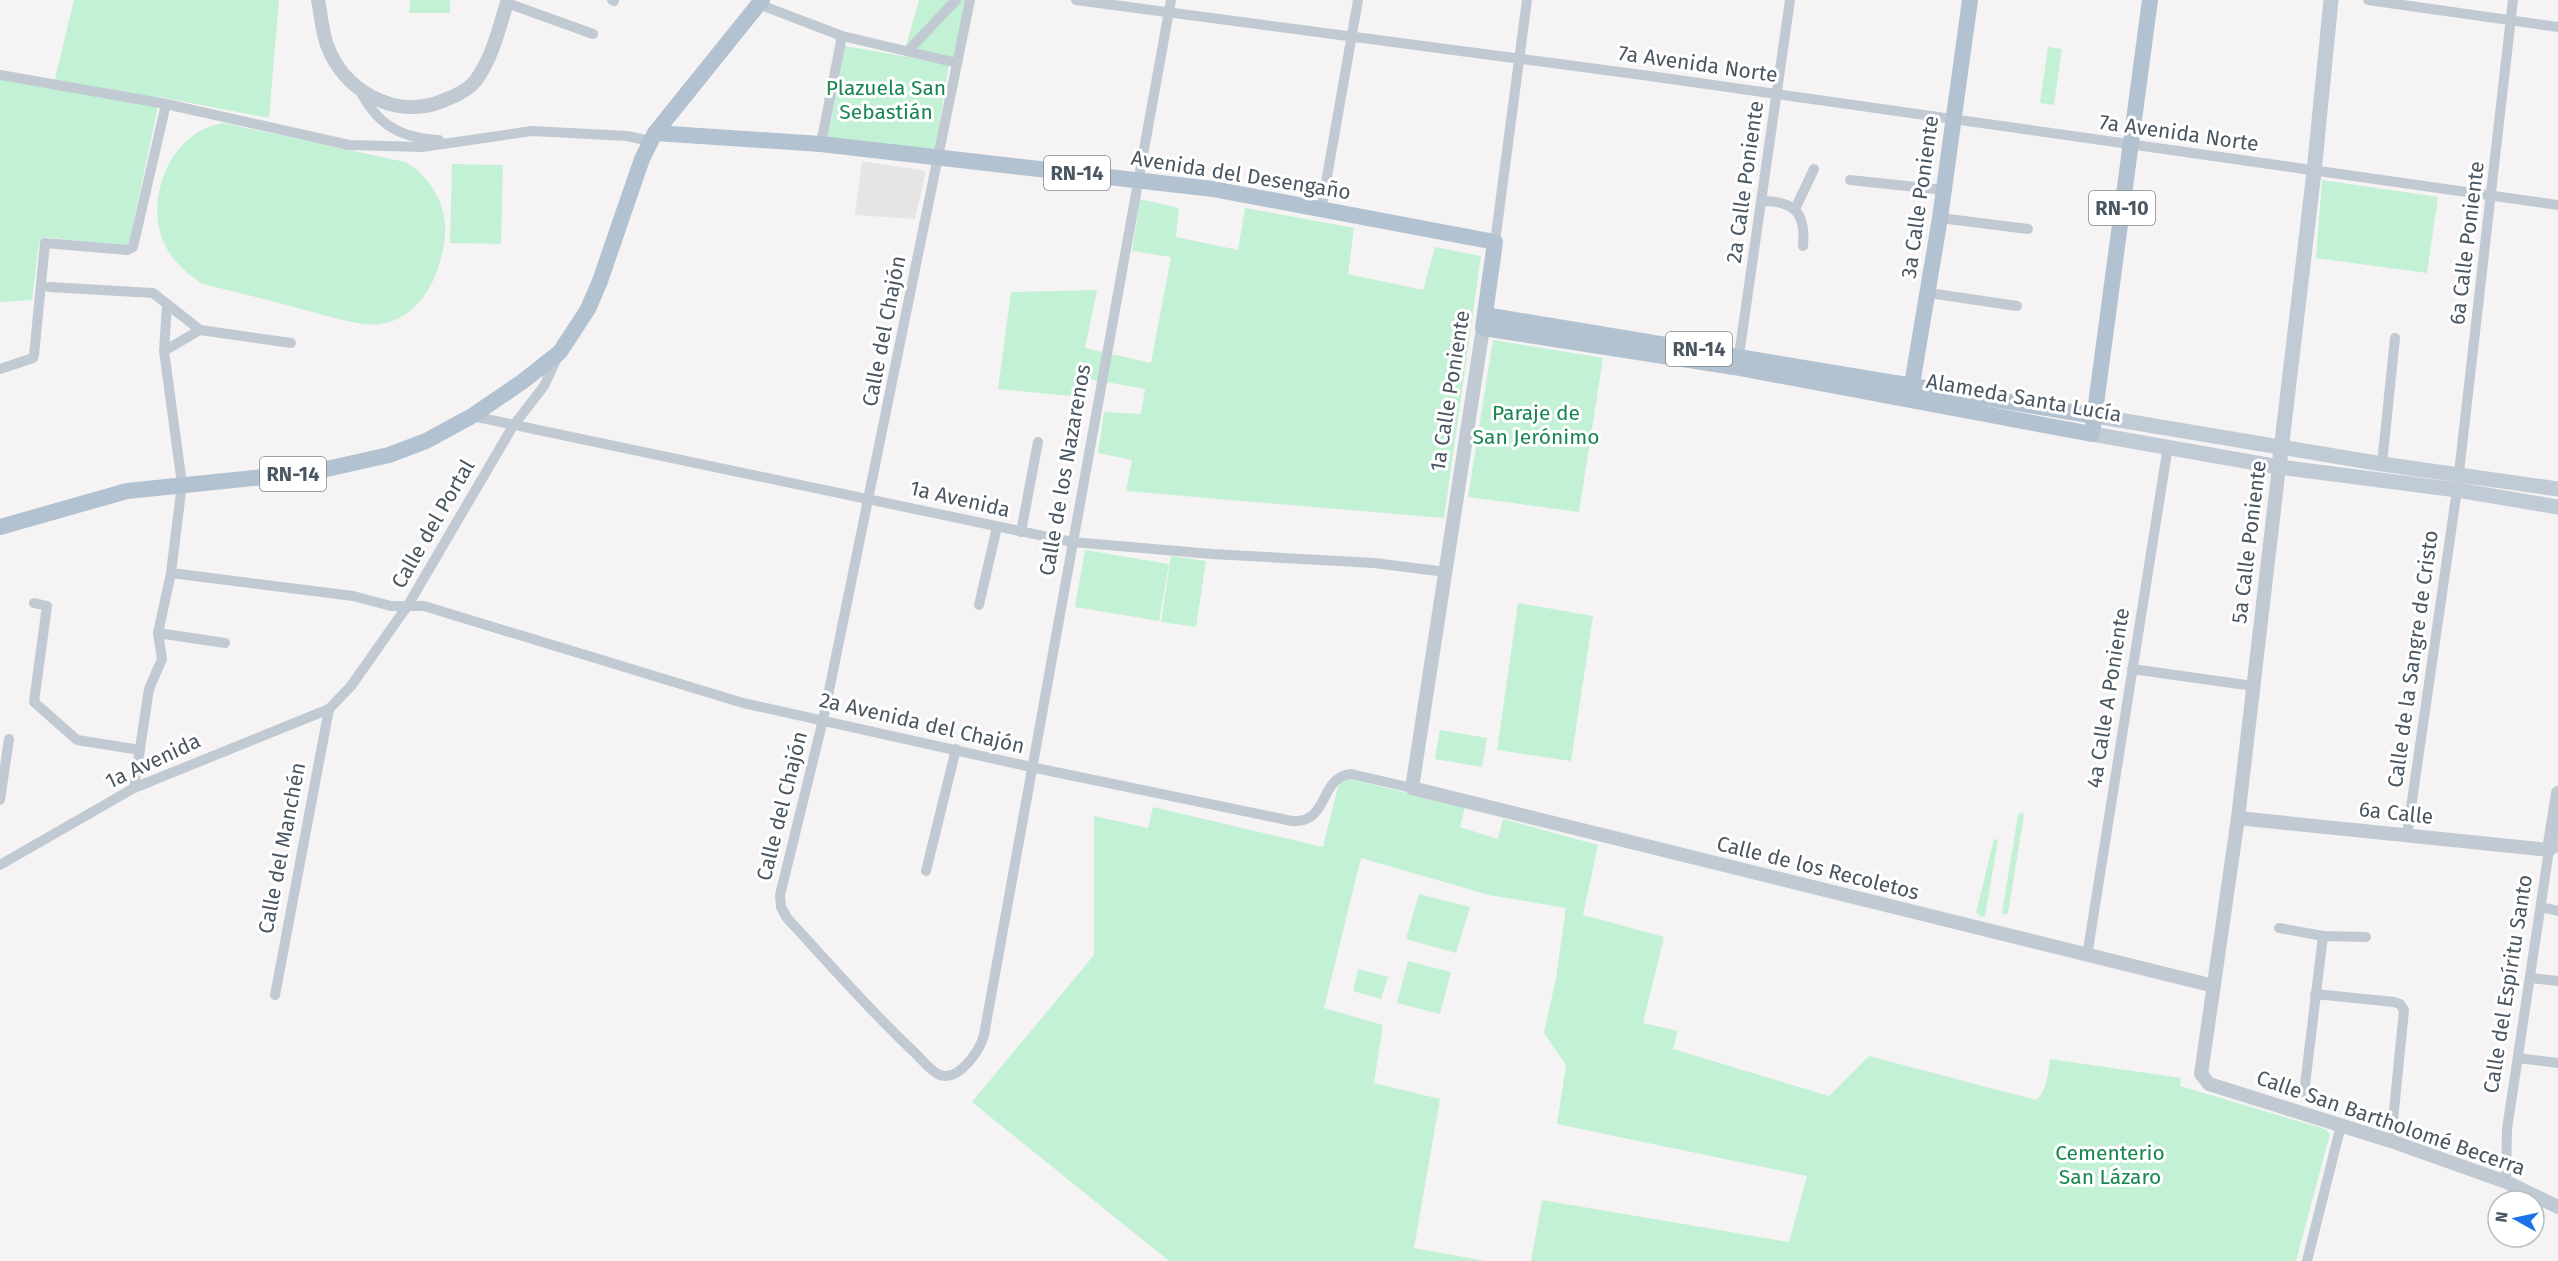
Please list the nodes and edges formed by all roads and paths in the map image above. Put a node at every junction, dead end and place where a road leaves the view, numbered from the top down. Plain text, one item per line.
1 (318, 0) edge
2 (956, 0) edge
3 (970, 0) edge
4 (1076, 0) edge
5 (1171, 0) edge
6 (1358, 0) edge
7 (1527, 0) edge
8 (1790, 0) edge
9 (1970, 0) edge
10 (2150, 0) edge
11 (2331, 0) edge
12 (2368, 0) edge
13 (2512, 0) edge
14 (508, 2) edge
15 (760, 2) edge
16 (1168, 13) junction
17 (2510, 21) junction
18 (2558, 27) edge
19 (593, 34) dead end
20 (842, 36) junction
21 (1352, 37) junction
22 (908, 51) junction
23 (1519, 59) junction
24 (957, 63) junction
25 (0, 75) edge
26 (360, 92) junction
27 (1777, 95) junction
28 (166, 104) junction
29 (1954, 119) junction
30 (653, 137) junction
31 (460, 141) junction
32 (821, 144) junction
33 (2130, 146) junction
34 (939, 157) junction
35 (1814, 169) dead end
36 (2314, 172) junction
37 (1136, 180) junction
38 (1850, 180) dead end
39 (1944, 190) junction
40 (2492, 197) junction
41 (1762, 201) junction
42 (2558, 205) edge
43 (1795, 209) junction
44 (1321, 211) junction
45 (1940, 218) junction
46 (2028, 229) dead end
47 (1495, 242) junction
48 (1803, 246) dead end
49 (49, 287) dead end
50 (1929, 293) junction
51 (167, 305) junction
52 (2017, 306) dead end
53 (1484, 321) junction
54 (200, 330) junction
55 (2396, 338) dead end
56 (291, 343) dead end
57 (164, 351) junction
58 (560, 352) junction
59 (1737, 362) junction
60 (0, 369) edge
61 (1912, 393) junction
62 (472, 416) junction
63 (2095, 416) junction
64 (513, 426) junction
65 (2092, 434) junction
66 (1038, 442) dead end
67 (2168, 446) junction
68 (2281, 447) junction
69 (2382, 464) junction
70 (2404, 466) junction
71 (2279, 467) junction
72 (2459, 474) junction
73 (2402, 483) junction
74 (182, 484) junction
75 (2558, 489) edge
76 (2457, 490) junction
77 (870, 499) junction
78 (2558, 507) edge
79 (0, 527) edge
80 (997, 527) junction
81 (1021, 532) junction
82 (1072, 542) junction
83 (1446, 572) junction
84 (171, 573) junction
85 (34, 603) dead end
86 (408, 605) junction
87 (979, 605) dead end
88 (158, 633) junction
89 (225, 643) dead end
90 (2132, 669) junction
91 (2253, 686) junction
92 (329, 709) junction
93 (823, 720) junction
94 (9, 739) dead end
95 (956, 749) junction
96 (140, 750) junction
97 (1031, 767) junction
98 (134, 788) junction
99 (1412, 788) junction
100 (2558, 793) edge
101 (0, 800) edge
102 (2238, 818) junction
103 (2407, 835) junction
104 (2553, 849) edge
105 (0, 851) edge
106 (2, 864) edge
107 (926, 871) dead end
108 (2541, 907) junction
109 (2558, 911) edge
110 (2279, 927) dead end
111 (2323, 936) junction
112 (2366, 937) dead end
113 (2087, 956) junction
114 (2530, 978) junction
115 (2558, 981) edge
116 (2214, 987) junction
117 (2315, 994) junction
118 (275, 995) dead end
119 (2518, 1058) junction
120 (2558, 1063) edge
121 (2209, 1084) joint
122 (2304, 1093) dead end
123 (2341, 1125) junction
124 (2391, 1141) junction
125 (2506, 1182) junction
126 (2558, 1207) edge
127 (2307, 1261) edge

1 - 26 street
2 - 22 street
3 - 24 street, Calle del Chajón
4 - 16 street, 7a Avenida Norte
5 - 16 street, Calle de los Nazarenos
6 - 21 street
7 - 23 street, 1a Calle Poniente
8 - 27 street, 2a Calle Poniente
9 - 29 main road, 3a Calle Poniente
10 - 33 main road, RN-10
11 - 36 main road, 5a Calle Poniente
12 - 17 street
13 - 17 street, 6a Calle Poniente
14 - 19 street
14 - 26 street
15 - 20 street
15 - 30 main road
16 - 21 street, 7a Avenida Norte
16 - 37 street, Calle de los Nazarenos
17 - 18 street
17 - 40 street, 6a Calle Poniente
20 - 22 street
20 - 32 street
21 - 23 street, 7a Avenida Norte
21 - 44 street
22 - 24 street
23 - 27 street, 7a Avenida Norte
23 - 47 street, 1a Calle Poniente
24 - 34 street, Calle del Chajón
25 - 28 street
26 - 31 street
27 - 29 street, 7a Avenida Norte
27 - 41 street, 2a Calle Poniente
28 - 31 street
28 - 60 street
29 - 33 street, 7a Avenida Norte
29 - 39 main road, 3a Calle Poniente
30 - 31 street
30 - 32 main road, Avenida del Desengaño / RN-14
30 - 58 main road, RN-14
32 - 34 main road, Avenida del Desengaño / RN-14
33 - 36 street, 7a Avenida Norte
33 - 63 main road, RN-10
34 - 37 main road, Avenida del Desengaño / RN-14
34 - 77 street, Calle del Chajón
35 - 43 street
36 - 40 street, 7a Avenida Norte
36 - 68 main road, 5a Calle Poniente
37 - 44 main road, Avenida del Desengaño / RN-14
37 - 82 street, Calle de los Nazarenos
38 - 39 street
39 - 45 main road, 3a Calle Poniente
40 - 42 street, 7a Avenida Norte
40 - 72 street, 6a Calle Poniente
41 - 43 street
41 - 59 street, 2a Calle Poniente
43 - 48 street
44 - 47 main road, Avenida del Desengaño / RN-14
45 - 46 street
45 - 50 main road, 3a Calle Poniente
47 - 53 main road, 1a Calle Poniente
49 - 51 street
50 - 52 street
50 - 61 main road, 3a Calle Poniente
51 - 54 street
51 - 57 street
53 - 59 main road, Alameda Santa Lucía / RN-14
53 - 83 street, 1a Calle Poniente
54 - 56 street
54 - 57 street
55 - 69 street
57 - 74 street
58 - 62 main road, RN-14
58 - 64 street, Calle del Portal
59 - 61 main road, Alameda Santa Lucía / RN-14
61 - 63 main road, Alameda Santa Lucía / RN-14
61 - 65 main road, Alameda Santa Lucía / RN-14
62 - 64 street, 1a Avenida
62 - 74 main road, RN-14
63 - 65 main road, RN-10
63 - 68 main road, Alameda Santa Lucía / RN-14
64 - 77 street, 1a Avenida
64 - 86 street, Calle del Portal
65 - 67 main road, Alameda Santa Lucía / RN-14
66 - 81 street
67 - 71 main road, Alameda Santa Lucía / RN-14
67 - 90 street, 4a Calle A Poniente
68 - 69 main road, Alameda Santa Lucía / RN-14
68 - 71 main road, 5a Calle Poniente
69 - 70 main road, Alameda Santa Lucía / RN-14
70 - 72 main road, Alameda Santa Lucía / RN-14
70 - 73 main road
71 - 73 main road, Alameda Santa Lucía / RN-14
71 - 91 street, 5a Calle Poniente
72 - 75 main road, Alameda Santa Lucía / RN-14
72 - 76 street, 6a Calle Poniente
73 - 76 main road, Alameda Santa Lucía / RN-14
74 - 79 main road, RN-14
74 - 84 street
76 - 78 main road, Alameda Santa Lucía / RN-14
76 - 103 street, Calle de la Sangre de Cristo
77 - 80 street, 1a Avenida
77 - 93 street, Calle del Chajón
80 - 81 street, 1a Avenida
80 - 87 street
81 - 82 street, 1a Avenida
82 - 83 street, 1a Avenida
82 - 97 street, Calle de los Nazarenos
83 - 99 street, 1a Calle Poniente
84 - 86 street, 2a Avenida del Chajón
84 - 88 street
85 - 96 street
86 - 92 street, Calle del Portal
86 - 93 street, 2a Avenida del Chajón
88 - 89 street
88 - 96 street
90 - 91 street
90 - 113 street, 4a Calle A Poniente
91 - 102 street, 5a Calle Poniente
92 - 98 street, 1a Avenida
92 - 118 street, Calle del Manchén
93 - 95 street, 2a Avenida del Chajón
93 - 97 street, Calle del Chajón
94 - 101 street
95 - 97 street, 2a Avenida del Chajón
95 - 107 street
96 - 98 street
97 - 99 street, 2a Avenida del Chajón
98 - 106 street, 1a Avenida
99 - 113 street, Calle de los Recoletos
100 - 104 street, Calle del Espíritu Santo
102 - 103 street, 6a Calle
102 - 116 street, 5a Calle Poniente
103 - 104 street, 6a Calle
104 - 108 street, Calle del Espíritu Santo
105 - 106 street
108 - 109 street
108 - 114 street, Calle del Espíritu Santo
110 - 111 street
111 - 112 street
111 - 117 street
113 - 116 street, Calle de los Recoletos
114 - 115 street
114 - 119 street, Calle del Espíritu Santo
116 - 121 street, 5a Calle Poniente
117 - 122 street
117 - 124 street
119 - 120 street
119 - 125 street, Calle del Espíritu Santo
121 - 123 street, Calle San Bartholomé Becerra
123 - 124 street, Calle San Bartholomé Becerra
123 - 127 street
124 - 125 street, Calle San Bartholomé Becerra
125 - 126 street, Calle San Bartholomé Becerra

